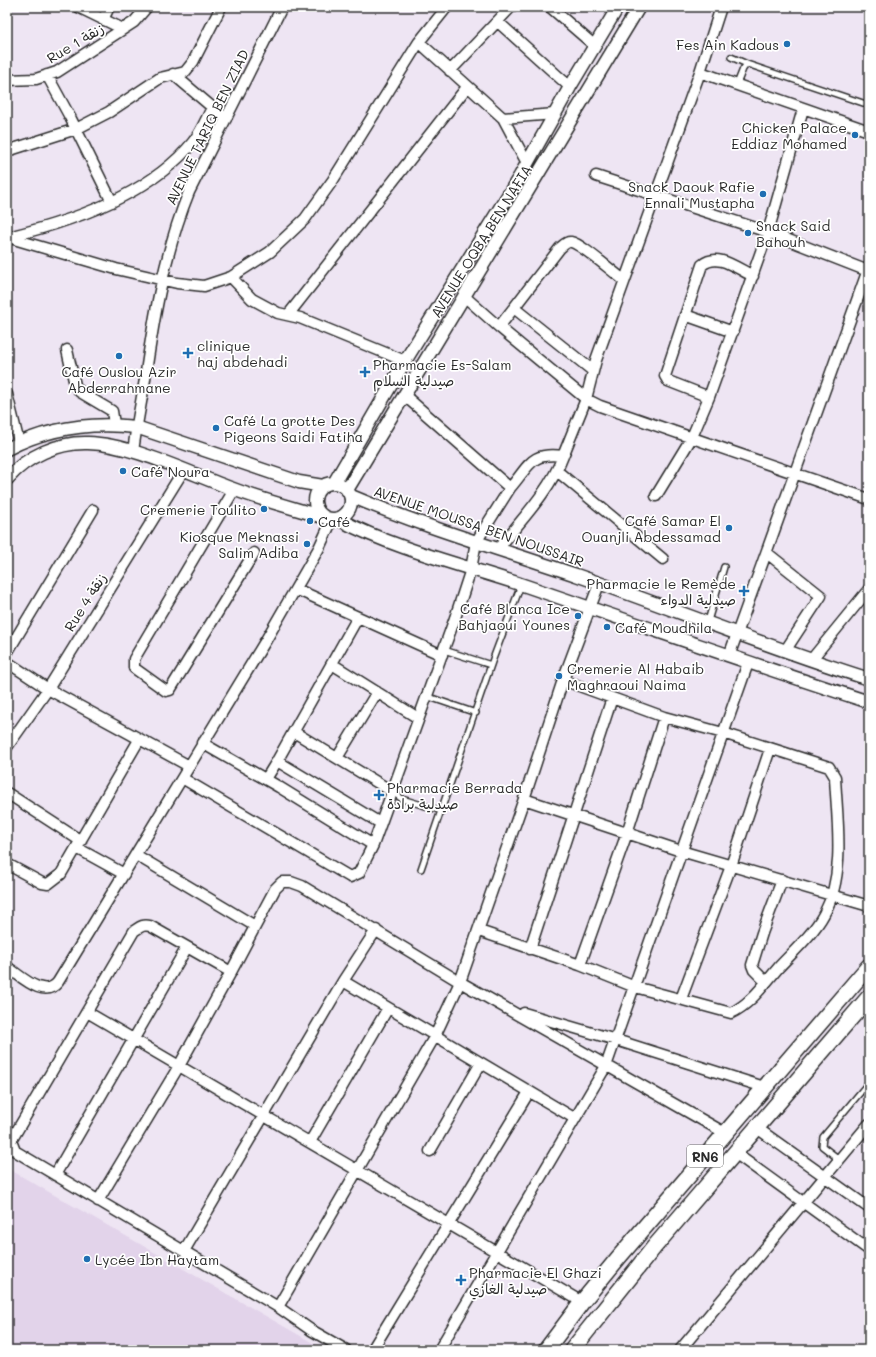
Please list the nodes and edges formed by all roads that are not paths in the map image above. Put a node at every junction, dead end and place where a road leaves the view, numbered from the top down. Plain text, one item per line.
1 (78, 7) edge
2 (109, 7) edge
3 (147, 7) edge
4 (221, 7) edge
5 (282, 7) edge
6 (447, 7) edge
7 (511, 7) edge
8 (550, 7) edge
9 (618, 7) edge
10 (639, 7) edge
11 (721, 7) edge
12 (103, 20) junction
13 (498, 22) junction
14 (123, 29) junction
15 (419, 42) junction
16 (595, 46) junction
17 (731, 58) dead end
18 (747, 64) junction
19 (450, 71) junction
20 (700, 72) junction
21 (173, 74) junction
22 (47, 75) junction
23 (7, 80) edge
24 (737, 84) junction
25 (467, 87) junction
26 (570, 87) junction
27 (869, 105) edge
28 (212, 108) junction
29 (803, 109) junction
30 (555, 114) junction
31 (502, 118) junction
32 (226, 120) junction
33 (76, 129) junction
34 (869, 131) edge
35 (7, 151) edge
36 (528, 163) junction
37 (596, 176) dead end
38 (655, 195) junction
39 (112, 202) junction
40 (768, 232) junction
41 (7, 237) edge
42 (868, 269) edge
43 (753, 276) junction
44 (232, 277) junction
45 (163, 280) junction
46 (624, 280) junction
47 (464, 296) junction
48 (514, 308) junction
49 (288, 315) junction
50 (685, 316) junction
51 (499, 327) junction
52 (733, 332) junction
53 (67, 350) dead end
54 (405, 361) junction
55 (593, 371) junction
56 (7, 394) edge
57 (404, 395) junction
58 (709, 397) junction
59 (586, 399) junction
60 (114, 424) junction
61 (136, 427) junction
62 (692, 437) junction
63 (19, 443) junction
64 (7, 449) edge
65 (133, 452) junction
66 (563, 456) junction
67 (183, 471) junction
68 (558, 471) junction
69 (795, 474) junction
70 (7, 478) edge
71 (329, 484) junction
72 (510, 488) junction
73 (234, 490) junction
74 (349, 493) junction
75 (656, 496) dead end
76 (869, 499) edge
77 (93, 510) dead end
78 (331, 519) junction
79 (476, 542) junction
80 (498, 549) junction
81 (254, 553) dead end
82 (767, 553) junction
83 (662, 559) dead end
84 (724, 567) dead end
85 (471, 569) junction
86 (599, 584) junction
87 (521, 585) junction
88 (296, 588) junction
89 (869, 589) edge
90 (591, 609) junction
91 (358, 617) junction
92 (708, 621) junction
93 (738, 633) junction
94 (785, 651) junction
95 (443, 652) junction
96 (7, 653) edge
97 (729, 656) junction
98 (811, 660) junction
99 (7, 662) edge
100 (748, 663) junction
101 (332, 664) junction
102 (491, 665) junction
103 (868, 676) edge
104 (563, 680) junction
105 (48, 689) junction
106 (377, 692) junction
107 (426, 696) junction
108 (612, 698) junction
109 (869, 702) edge
110 (476, 713) junction
111 (664, 717) junction
112 (418, 718) junction
113 (294, 732) junction
114 (723, 733) junction
115 (139, 740) junction
116 (202, 743) junction
117 (7, 747) edge
118 (770, 749) junction
119 (337, 758) junction
120 (277, 761) junction
121 (189, 766) junction
122 (182, 778) junction
123 (266, 779) junction
124 (393, 792) junction
125 (7, 793) edge
126 (524, 799) junction
127 (442, 811) junction
128 (574, 817) junction
129 (380, 823) junction
130 (627, 833) junction
131 (79, 845) junction
132 (373, 845) junction
133 (681, 851) junction
134 (136, 855) junction
135 (7, 864) edge
136 (731, 866) junction
137 (421, 869) dead end
138 (124, 874) junction
139 (782, 880) junction
140 (833, 895) junction
141 (869, 906) edge
142 (255, 926) junction
143 (376, 930) junction
144 (478, 931) junction
145 (187, 947) junction
146 (530, 949) junction
147 (580, 965) junction
148 (869, 966) edge
149 (7, 967) edge
150 (231, 972) junction
151 (344, 981) junction
152 (460, 982) junction
153 (766, 982) junction
154 (635, 987) junction
155 (869, 997) edge
156 (681, 999) junction
157 (388, 1008) junction
158 (509, 1008) junction
159 (87, 1012) junction
160 (435, 1036) junction
161 (133, 1038) junction
162 (616, 1040) junction
163 (481, 1063) junction
164 (179, 1066) junction
165 (606, 1066) junction
166 (869, 1082) edge
167 (764, 1087) junction
168 (529, 1092) junction
169 (265, 1115) junction
170 (574, 1118) junction
171 (869, 1124) edge
172 (757, 1128) junction
173 (725, 1133) junction
174 (310, 1142) junction
175 (430, 1151) dead end
176 (735, 1153) junction
177 (840, 1160) junction
178 (358, 1170) junction
179 (55, 1175) junction
180 (826, 1177) junction
181 (98, 1201) junction
182 (805, 1203) junction
183 (869, 1208) edge
184 (449, 1224) junction
185 (869, 1250) edge
186 (184, 1251) junction
187 (496, 1252) junction
188 (582, 1302) junction
189 (278, 1307) junction
190 (346, 1350) edge
191 (372, 1350) edge
192 (439, 1350) edge
193 (546, 1350) edge
194 (572, 1350) edge
195 (680, 1350) edge

1 - 12 street
2 - 12 street
3 - 14 street, Rue 1 زنقة
4 - 21 street
5 - 32 street, AVENUE TARIQ BEN ZIAD
6 - 15 street
7 - 13 street
8 - 16 street
9 - 16 street, AVENUE OQBA BEN NAFIA
10 - 47 street, AVENUE OQBA BEN NAFIA
11 - 20 street
12 - 14 street
13 - 19 street
13 - 26 street
14 - 22 street, Rue 1 زنقة
15 - 19 street
15 - 44 street
16 - 26 street, AVENUE OQBA BEN NAFIA
17 - 18 lane
18 - 24 lane
18 - 27 lane
19 - 25 street
20 - 24 street
20 - 38 street
21 - 28 street
21 - 33 street
22 - 23 street, Rue 1 زنقة
22 - 33 street
24 - 29 street
25 - 31 street
25 - 49 street
26 - 30 street, AVENUE OQBA BEN NAFIA
28 - 32 street
28 - 39 street
29 - 34 street
29 - 40 street
30 - 31 street
30 - 36 street, AVENUE OQBA BEN NAFIA
31 - 36 street
32 - 45 street, AVENUE TARIQ BEN ZIAD
33 - 35 street
33 - 39 street
36 - 54 street, AVENUE OQBA BEN NAFIA
37 - 38 street
38 - 40 street
38 - 46 street
39 - 41 street
40 - 42 street
40 - 43 street
41 - 45 street
42 - 69 street
43 - 50 street
43 - 52 street
44 - 45 street
44 - 49 street
45 - 61 street, AVENUE TARIQ BEN ZIAD
46 - 48 street
46 - 55 street
47 - 51 street
47 - 57 street, AVENUE OQBA BEN NAFIA
48 - 51 street
48 - 55 street
49 - 54 street
50 - 52 street
50 - 58 street
51 - 59 street
52 - 58 street
53 - 60 street
54 - 71 street, AVENUE OQBA BEN NAFIA
55 - 59 street
56 - 63 street
57 - 72 street
57 - 74 street, AVENUE OQBA BEN NAFIA
58 - 62 street
59 - 62 street
59 - 66 street
60 - 61 street
60 - 63 street
61 - 65 street, AVENUE TARIQ BEN ZIAD
61 - 71 street
62 - 69 street
62 - 75 street
63 - 64 street
65 - 67 street
65 - 70 street
66 - 68 street
66 - 72 street
67 - 73 street
67 - 105 street, Rue 4 زنقة
68 - 80 street
68 - 83 street
69 - 76 street
69 - 82 street
71 - 74 street
71 - 78 street
72 - 79 street
73 - 78 street
73 - 81 street
74 - 78 street
74 - 79 street, AVENUE MOUSSA BEN NOUSSAIR
77 - 96 street
78 - 85 street
78 - 88 street
79 - 80 street, AVENUE MOUSSA BEN NOUSSAIR
79 - 85 street
80 - 86 street, AVENUE MOUSSA BEN NOUSSAIR
82 - 93 street
82 - 94 street
84 - 92 lane
85 - 87 street
85 - 95 street
86 - 90 street
86 - 92 street, AVENUE MOUSSA BEN NOUSSAIR
87 - 90 street
87 - 102 lane
88 - 91 street
88 - 116 street
89 - 98 street
90 - 97 street
90 - 104 street
91 - 95 street
91 - 101 street
92 - 93 street, AVENUE MOUSSA BEN NOUSSAIR
93 - 94 street, AVENUE MOUSSA BEN NOUSSAIR
93 - 97 street
94 - 98 street, AVENUE MOUSSA BEN NOUSSAIR
95 - 102 lane
95 - 107 street
97 - 100 street
98 - 103 street, AVENUE MOUSSA BEN NOUSSAIR
99 - 105 street
100 - 109 street
100 - 114 street
101 - 106 street
101 - 113 street
102 - 110 lane
104 - 108 street
104 - 126 street
105 - 115 street
105 - 117 street, Rue 4 زنقة
106 - 112 street
106 - 119 street
107 - 110 lane
107 - 112 street
108 - 111 street
108 - 128 street
110 - 127 lane
111 - 114 street
111 - 130 street
112 - 124 street
113 - 119 street
113 - 120 street
114 - 118 street
114 - 133 street
115 - 121 street
115 - 131 street
116 - 121 street
116 - 123 street
118 - 136 street
118 - 140 street
119 - 124 street
120 - 123 street
120 - 129 street
121 - 122 street
122 - 132 street
122 - 134 street
123 - 132 street
124 - 127 lane
124 - 129 street
125 - 131 street
126 - 128 street
126 - 144 street
127 - 137 lane
128 - 130 street
128 - 146 street
129 - 132 street
130 - 133 street
130 - 147 street
131 - 135 street
131 - 138 street
133 - 136 street
133 - 154 street
134 - 138 street
134 - 142 street
136 - 139 street
136 - 156 street
138 - 149 street
139 - 140 street
139 - 153 street
140 - 141 street
140 - 153 street
142 - 143 street
142 - 150 street
143 - 151 street
143 - 152 street
144 - 146 street
144 - 152 street
145 - 150 street
145 - 159 street
145 - 161 street
146 - 147 street
147 - 154 street
148 - 167 main road, RN6
150 - 164 street
151 - 157 street
151 - 169 street
152 - 158 street
152 - 160 street
153 - 156 street
154 - 156 street
154 - 162 street
155 - 172 main road, RN6
157 - 160 street
157 - 174 street
158 - 162 street
158 - 165 street
159 - 161 street
159 - 179 street
160 - 163 street
160 - 178 street
161 - 164 street
161 - 179 street
162 - 165 street
162 - 167 street
163 - 168 street
163 - 175 street
164 - 169 street
164 - 181 street
165 - 170 street
165 - 173 street
166 - 177 lane
167 - 173 main road, RN6
168 - 170 street
168 - 184 street
169 - 174 street
169 - 186 street
170 - 187 street
171 - 177 street
172 - 176 main road, RN6
172 - 180 street
173 - 188 main road, RN6
174 - 178 street
176 - 182 street
176 - 194 main road, RN6
177 - 180 street
178 - 184 street
178 - 189 street
179 - 181 street
180 - 182 street
180 - 183 street
181 - 186 street
182 - 185 street
182 - 195 street
184 - 187 street
184 - 191 street
186 - 189 street
187 - 188 street
187 - 192 street
188 - 193 main road, RN6
189 - 190 street

